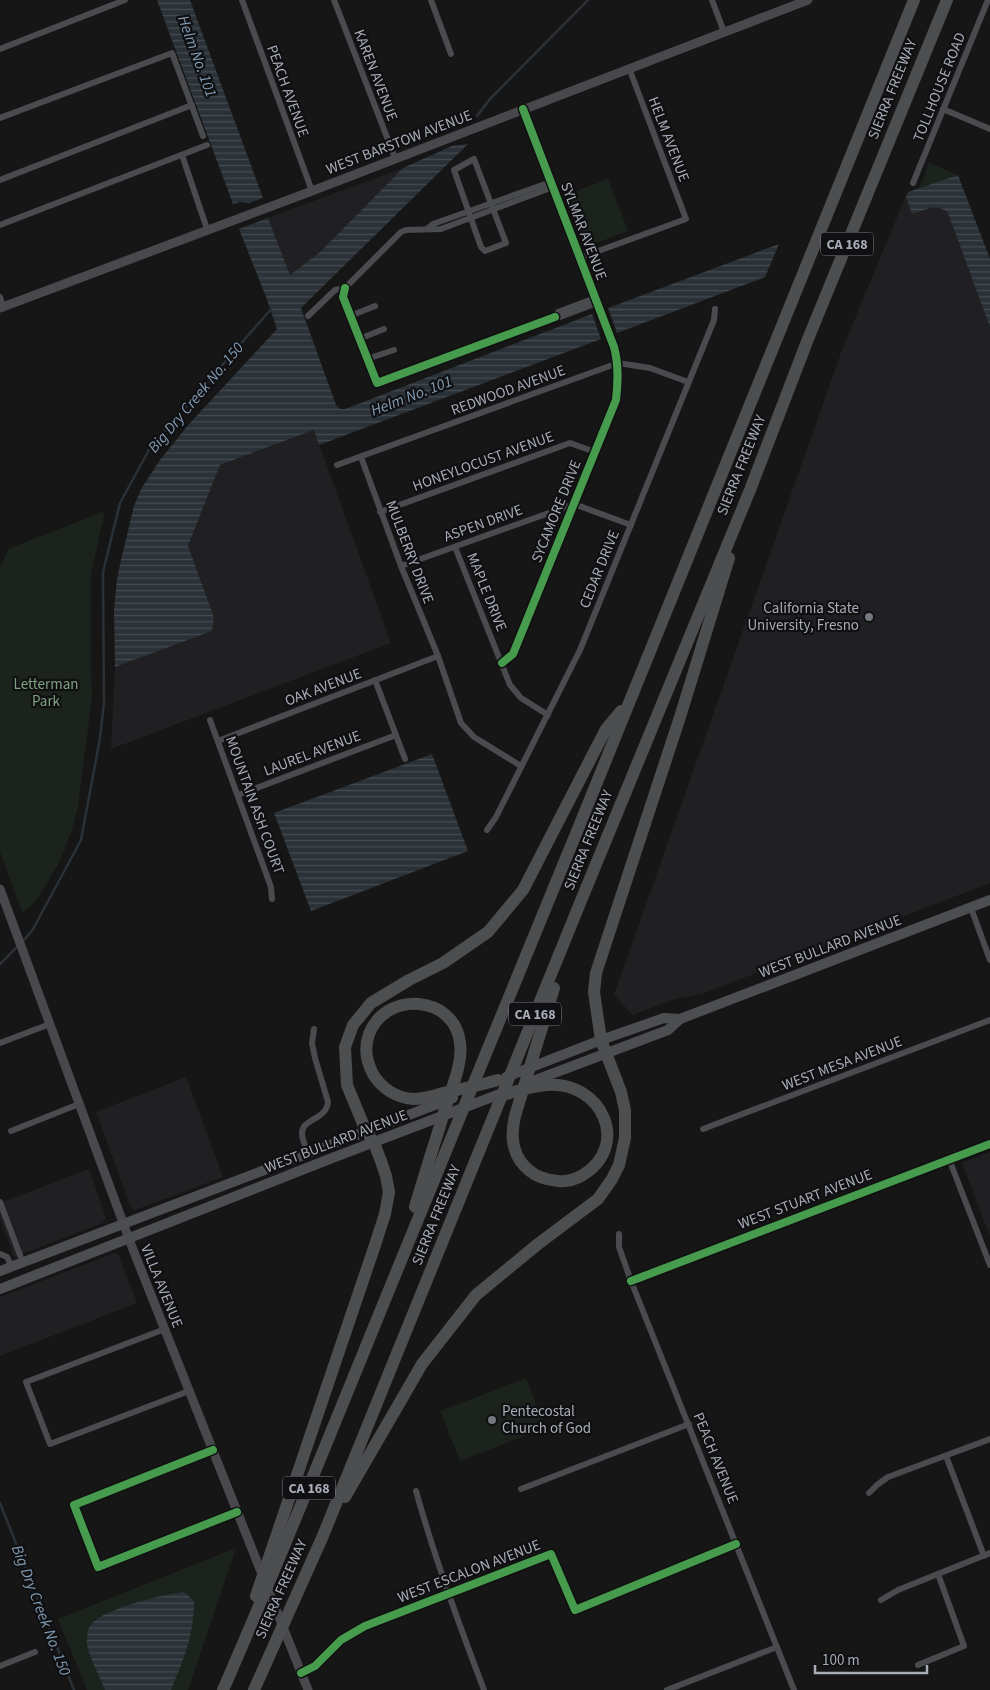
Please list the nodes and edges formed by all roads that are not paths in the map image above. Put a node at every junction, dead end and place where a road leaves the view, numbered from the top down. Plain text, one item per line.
1 (125, 0) edge
2 (242, 0) edge
3 (334, 0) edge
4 (431, 0) edge
5 (712, 0) edge
6 (808, 0) edge
7 (914, 0) edge
8 (947, 0) edge
9 (988, 2) edge
10 (724, 32) junction
11 (0, 50) edge
12 (451, 54) dead end
13 (629, 68) junction
14 (192, 106) junction
15 (524, 108) junction
16 (943, 109) junction
17 (0, 118) edge
18 (990, 129) edge
19 (204, 136) dead end
20 (207, 145) dead end
21 (182, 155) junction
22 (395, 158) junction
23 (0, 180) edge
24 (913, 183) dead end
25 (552, 185) junction
26 (312, 190) junction
27 (492, 207) junction
28 (470, 215) junction
29 (0, 225) edge
30 (207, 229) junction
31 (579, 258) junction
32 (345, 288) junction
33 (0, 297) edge
34 (596, 300) junction
35 (375, 306) dead end
36 (2, 307) edge
37 (715, 309) dead end
38 (308, 316) dead end
39 (350, 316) junction
40 (384, 329) dead end
41 (360, 339) junction
42 (394, 350) dead end
43 (368, 359) junction
44 (618, 363) junction
45 (688, 382) junction
46 (595, 452) junction
47 (360, 456) junction
48 (337, 465) dead end
49 (750, 490) junction
50 (574, 504) junction
51 (380, 512) junction
52 (630, 525) junction
53 (455, 547) junction
54 (401, 566) junction
55 (438, 656) junction
56 (502, 663) junction
57 (375, 680) junction
58 (629, 702) junction
59 (548, 714) junction
60 (210, 720) dead end
61 (396, 735) junction
62 (218, 741) junction
63 (405, 759) dead end
64 (521, 766) junction
65 (238, 795) junction
66 (487, 830) dead end
67 (0, 889) edge
68 (272, 899) dead end
69 (990, 900) edge
70 (578, 908) junction
71 (970, 908) junction
72 (990, 960) edge
73 (680, 1019) junction
74 (990, 1020) edge
75 (50, 1024) junction
76 (314, 1030) dead end
77 (601, 1040) junction
78 (0, 1043) edge
79 (606, 1053) junction
80 (498, 1080) joint
81 (547, 1080) junction
82 (494, 1097) joint
83 (79, 1104) junction
84 (422, 1104) junction
85 (703, 1129) dead end
86 (11, 1130) dead end
87 (366, 1131) junction
88 (374, 1143) junction
89 (990, 1144) edge
90 (308, 1152) junction
91 (949, 1159) junction
92 (246, 1192) junction
93 (0, 1202) edge
94 (124, 1225) junction
95 (619, 1234) dead end
96 (129, 1238) junction
97 (0, 1254) edge
98 (23, 1264) junction
99 (990, 1265) edge
100 (12, 1267) junction
101 (0, 1271) edge
102 (631, 1281) junction
103 (391, 1283) junction
104 (0, 1288) edge
105 (165, 1329) junction
106 (190, 1391) junction
107 (689, 1424) junction
108 (990, 1440) edge
109 (213, 1450) junction
110 (946, 1456) junction
111 (521, 1489) dead end
112 (416, 1491) dead end
113 (869, 1494) dead end
114 (238, 1512) junction
115 (322, 1538) junction
116 (736, 1544) junction
117 (987, 1554) edge
118 (938, 1574) junction
119 (448, 1593) junction
120 (881, 1600) dead end
121 (777, 1647) junction
122 (35, 1652) dead end
123 (918, 1665) dead end
124 (0, 1666) edge
125 (300, 1672) junction
126 (224, 1688) edge
127 (254, 1690) edge
128 (308, 1690) edge
129 (484, 1690) edge
130 (667, 1690) edge
131 (794, 1690) edge

1 - 11 street
2 - 26 street, PEACH AVENUE
3 - 22 street, KAREN AVENUE
4 - 12 street
5 - 10 street
6 - 10 main road, WEST BARSTOW AVENUE
7 - 58 highway, SIERRA FREEWAY / CA 168
8 - 49 highway, SIERRA FREEWAY / CA 168
9 - 16 street, TOLLHOUSE ROAD
10 - 13 main road, WEST BARSTOW AVENUE
13 - 15 main road, WEST BARSTOW AVENUE
13 - 31 street, HELM AVENUE
14 - 17 street
14 - 19 street
14 - 23 street
15 - 22 main road, WEST BARSTOW AVENUE
15 - 25 street, SYLMAR AVENUE
16 - 18 street
16 - 24 street, TOLLHOUSE ROAD
20 - 21 street
21 - 29 street
21 - 30 street
22 - 26 main road, WEST BARSTOW AVENUE
25 - 27 street
25 - 31 street, SYLMAR AVENUE
26 - 30 main road, WEST BARSTOW AVENUE
27 - 28 street
27 - 28 street
27 - 28 street
28 - 32 street
30 - 36 main road, WEST BARSTOW AVENUE
31 - 34 street, SYLMAR AVENUE
32 - 38 street
32 - 39 street
33 - 36 street
34 - 43 street
34 - 44 street, SYLMAR AVENUE
35 - 39 street
37 - 45 street, CEDAR DRIVE
39 - 41 street
40 - 41 street
41 - 43 street
42 - 43 street
44 - 45 street, REDWOOD AVENUE
44 - 46 street, SYCAMORE DRIVE
44 - 47 street, REDWOOD AVENUE
45 - 52 street, CEDAR DRIVE
46 - 50 street, SYCAMORE DRIVE
46 - 51 street, HONEYLOCUST AVENUE
47 - 48 street, REDWOOD AVENUE
47 - 51 street, MULBERRY DRIVE
49 - 70 highway, SIERRA FREEWAY / CA 168
49 - 77 highway
50 - 52 street
50 - 53 street, ASPEN DRIVE
50 - 56 street, SYCAMORE DRIVE
51 - 54 street, MULBERRY DRIVE
52 - 59 street, CEDAR DRIVE
53 - 54 street, ASPEN DRIVE
53 - 56 street, MAPLE DRIVE
54 - 55 street, MULBERRY DRIVE
55 - 57 street, OAK AVENUE
55 - 64 street, MULBERRY DRIVE
56 - 59 street, MAPLE DRIVE
57 - 61 street
57 - 62 street, OAK AVENUE
58 - 87 highway
58 - 103 highway, SIERRA FREEWAY / CA 168
59 - 64 street, CEDAR DRIVE
60 - 62 street, MOUNTAIN ASH COURT
61 - 63 street
61 - 65 street, LAUREL AVENUE
62 - 65 street, MOUNTAIN ASH COURT
64 - 66 street, CEDAR DRIVE
65 - 68 street, MOUNTAIN ASH COURT
67 - 75 main road, VILLA AVENUE
69 - 71 main road, WEST BULLARD AVENUE
70 - 81 highway
70 - 115 highway, SIERRA FREEWAY / CA 168
71 - 72 street
71 - 73 main road, WEST BULLARD AVENUE
73 - 77 main road, WEST BULLARD AVENUE
73 - 79 main road, WEST BULLARD AVENUE
74 - 85 street, WEST MESA AVENUE
75 - 78 street
75 - 83 main road, VILLA AVENUE
76 - 90 street
77 - 79 highway
77 - 80 main road, WEST BULLARD AVENUE
79 - 81 main road, WEST BULLARD AVENUE
79 - 115 highway
80 - 84 highway
81 - 82 highway
82 - 88 main road, WEST BULLARD AVENUE
83 - 86 street
83 - 94 main road, VILLA AVENUE
84 - 87 main road, WEST BULLARD AVENUE
84 - 103 highway
87 - 88 highway
87 - 90 main road, WEST BULLARD AVENUE
88 - 92 main road, WEST BULLARD AVENUE
88 - 126 highway
89 - 91 street, WEST STUART AVENUE
90 - 92 main road
90 - 94 main road, WEST BULLARD AVENUE
91 - 99 street
91 - 102 street, WEST STUART AVENUE
92 - 96 main road, WEST BULLARD AVENUE
93 - 98 street
94 - 96 main road, VILLA AVENUE
94 - 98 main road, WEST BULLARD AVENUE
95 - 102 street, PEACH AVENUE
96 - 104 main road, WEST BULLARD AVENUE
96 - 105 main road, VILLA AVENUE
97 - 100 street
98 - 100 main road, WEST BULLARD AVENUE
100 - 101 main road, WEST BULLARD AVENUE
102 - 107 street, PEACH AVENUE
103 - 126 highway, SIERRA FREEWAY / CA 168
105 - 106 main road, VILLA AVENUE
105 - 106 street
106 - 109 main road, VILLA AVENUE
107 - 111 street
107 - 116 street, PEACH AVENUE
108 - 110 street
109 - 114 main road, VILLA AVENUE
109 - 114 street
110 - 113 street
110 - 117 street
112 - 119 street
114 - 125 main road, VILLA AVENUE
115 - 127 highway, SIERRA FREEWAY / CA 168
116 - 119 street, WEST ESCALON AVENUE
116 - 121 street, PEACH AVENUE
117 - 118 street
118 - 120 street
118 - 123 street
119 - 125 street, WEST ESCALON AVENUE
119 - 129 street
121 - 130 street
121 - 131 street, PEACH AVENUE
122 - 124 street
125 - 128 main road, VILLA AVENUE

